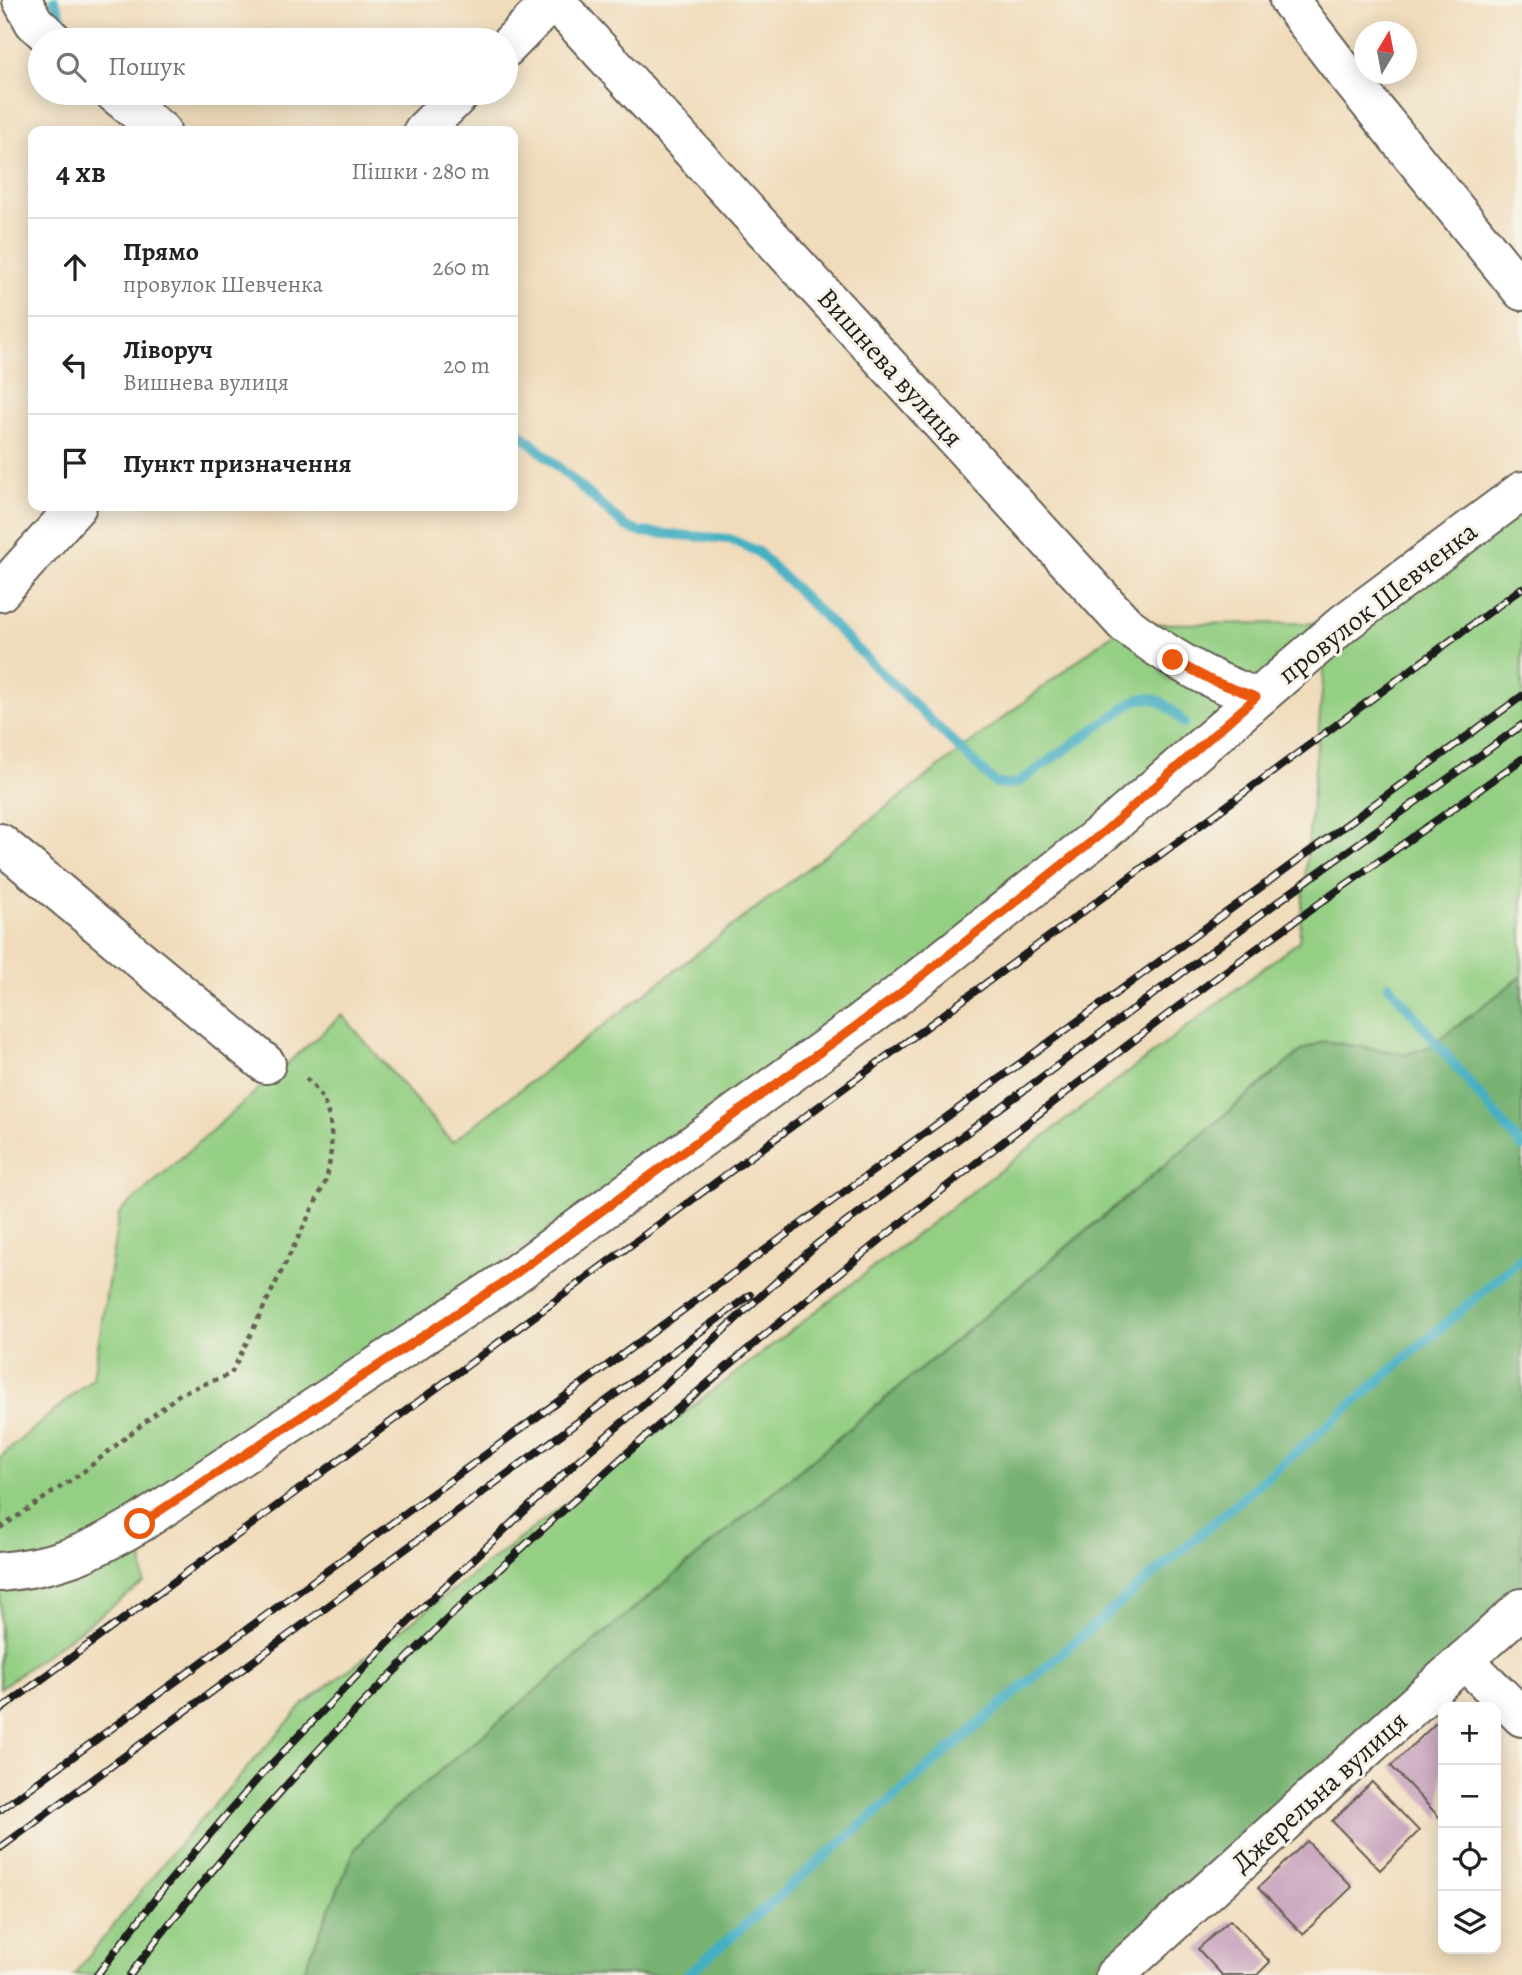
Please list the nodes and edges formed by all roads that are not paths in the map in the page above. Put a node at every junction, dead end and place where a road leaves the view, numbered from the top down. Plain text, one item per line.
1 (22, 0) edge
2 (553, 0) edge
3 (1289, 0) edge
4 (41, 28) edge
5 (518, 36) edge
6 (129, 105) edge
7 (449, 105) edge
8 (154, 126) edge
9 (428, 126) edge
10 (1522, 291) edge
11 (1522, 491) edge
12 (73, 511) edge
13 (0, 592) edge
14 (1256, 697) junction
15 (0, 843) edge
16 (266, 1064) road end
17 (0, 1572) edge
18 (1522, 1608) edge
19 (1464, 1660) junction
20 (1522, 1717) edge
21 (1120, 1974) edge

1 - 4 street
2 - 5 street
2 - 14 street, Вишнева вулиця
3 - 10 street
6 - 8 street
7 - 9 street
11 - 14 street, провулок Шевченка
12 - 13 street
14 - 17 street, провулок Шевченка
15 - 16 street
18 - 19 street, Джерельна вулиця
19 - 20 street
19 - 21 street, Джерельна вулиця

